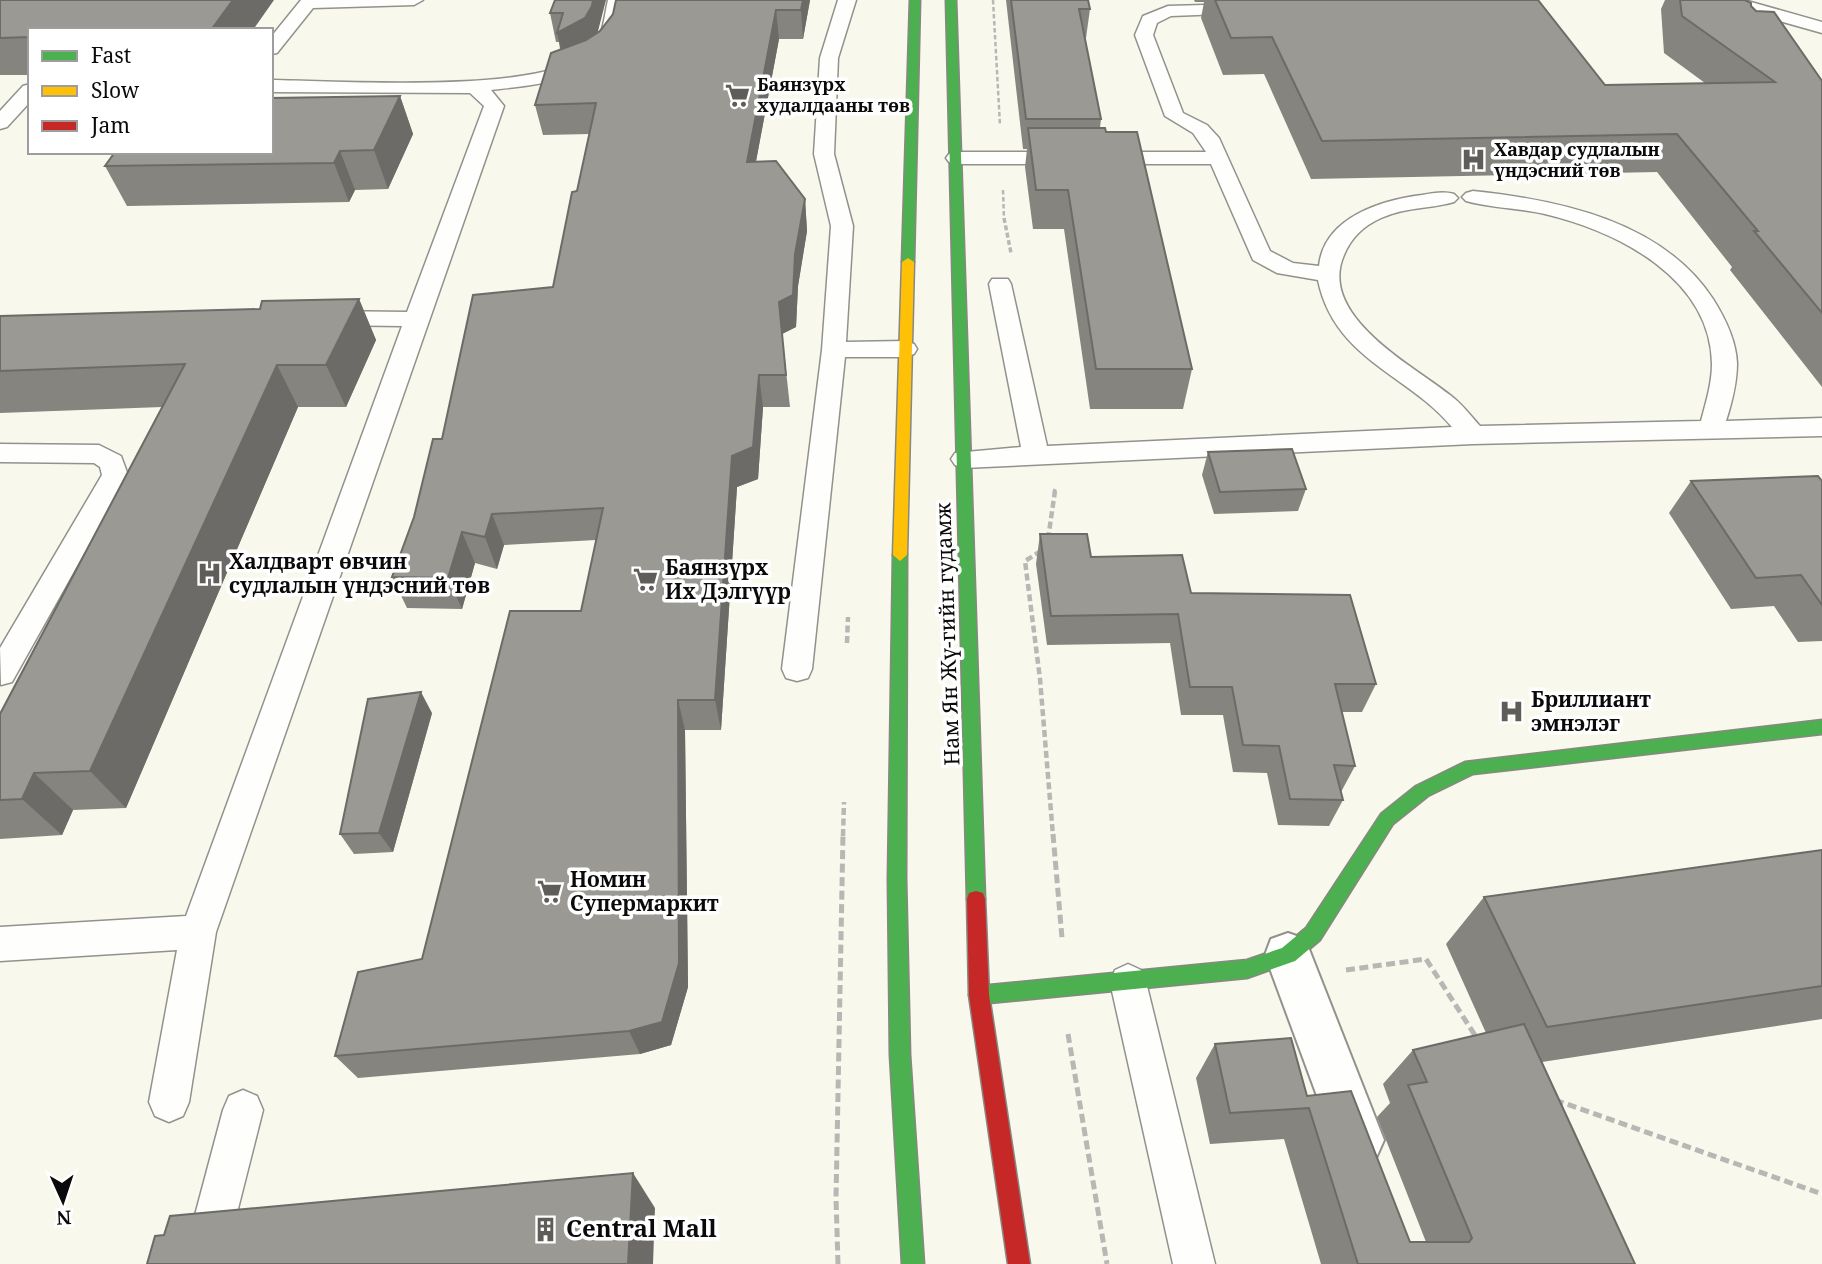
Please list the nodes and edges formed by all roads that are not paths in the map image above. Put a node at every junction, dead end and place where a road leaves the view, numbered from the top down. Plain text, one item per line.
1 (414, 0) edge
2 (617, 0) edge
3 (847, 0) edge
4 (915, 0) edge
5 (951, 0) edge
6 (1725, 0) edge
7 (1260, 8) edge
8 (1822, 28) edge
9 (1822, 38) edge
10 (1796, 39) edge
11 (273, 47) edge
12 (280, 86) edge
13 (475, 86) junction
14 (0, 90) edge
15 (28, 90) edge
16 (28, 91) edge
17 (494, 106) junction
18 (0, 123) edge
19 (956, 158) junction
20 (1219, 158) junction
21 (1447, 198) dead end
22 (1473, 198) dead end
23 (1327, 274) junction
24 (1000, 285) dead end
25 (305, 318) edge
26 (416, 319) junction
27 (905, 349) junction
28 (834, 351) junction
29 (1822, 427) edge
30 (1711, 430) junction
31 (1473, 435) junction
32 (0, 453) edge
33 (1036, 456) junction
34 (964, 459) junction
35 (797, 669) dead end
36 (1, 673) edge
37 (1822, 727) edge
38 (198, 932) junction
39 (0, 944) edge
40 (1292, 966) junction
41 (1128, 982) junction
42 (979, 995) junction
43 (169, 1102) dead end
44 (243, 1110) dead end
45 (1375, 1186) edge
46 (203, 1264) edge
47 (913, 1264) edge
48 (1019, 1264) edge
49 (1194, 1264) edge

1 - 11 lane
2 - 13 lane
3 - 28 lane
4 - 27 main road, Нам Ян Жү-гийн гудамж
5 - 19 main road, Нам Ян Жү-гийн гудамж
6 - 8 lane
7 - 20 lane
9 - 10 lane
12 - 13 lane
12 - 17 lane
13 - 17 lane
14 - 15 lane
16 - 18 lane
17 - 26 lane
19 - 20 lane
19 - 34 main road, Нам Ян Жү-гийн гудамж
20 - 23 lane
21 - 23 lane
22 - 30 lane
23 - 31 lane
24 - 33 lane
25 - 26 lane
26 - 38 lane
27 - 28 lane
27 - 47 main road, Нам Ян Жү-гийн гудамж
28 - 35 lane
29 - 30 lane
30 - 31 lane
31 - 33 lane
32 - 36 lane
33 - 34 lane
34 - 42 main road, Нам Ян Жү-гийн гудамж
37 - 40 main road
38 - 39 lane
38 - 43 lane
40 - 41 main road
40 - 45 street
41 - 42 main road
41 - 49 lane
42 - 48 main road, Нам Ян Жү-гийн гудамж
44 - 46 lane

